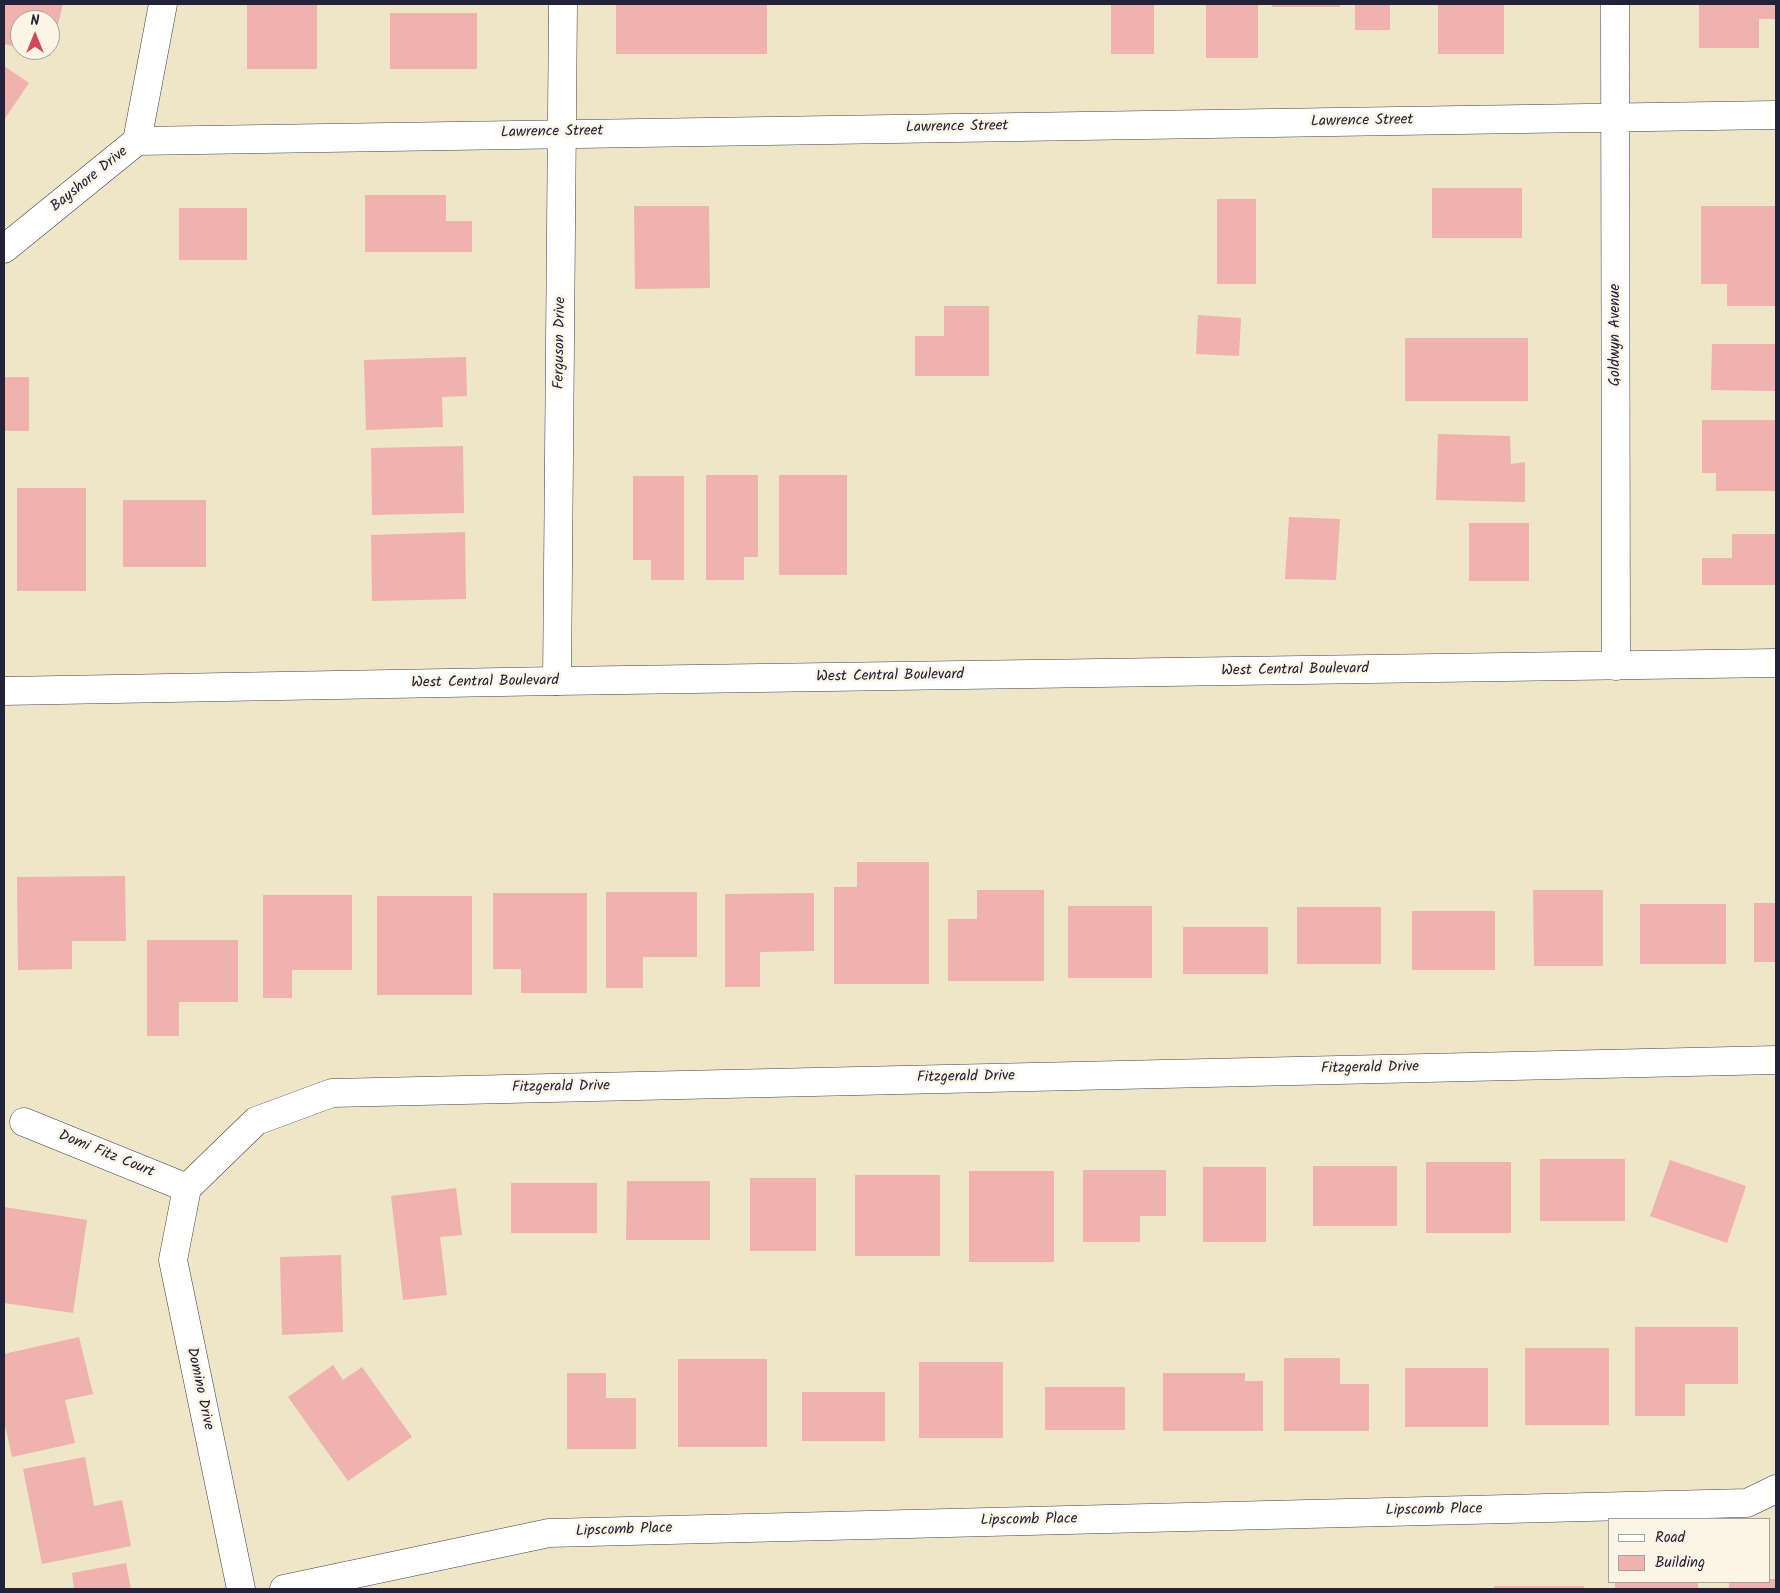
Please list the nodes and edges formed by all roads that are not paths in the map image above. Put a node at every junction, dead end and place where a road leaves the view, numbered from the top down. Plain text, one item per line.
1 (163, 4) edge
2 (563, 4) edge
3 (1615, 4) edge
4 (1776, 115) edge
5 (1616, 119) junction
6 (563, 133) junction
7 (137, 141) junction
8 (4, 249) edge
9 (1776, 663) edge
10 (1616, 666) junction
11 (557, 681) junction
12 (4, 691) edge
13 (1776, 1060) edge
14 (24, 1122) dead end
15 (187, 1188) junction
16 (1776, 1489) edge
17 (241, 1589) edge
18 (284, 1589) edge

1 - 7 street, Bayshore Drive
2 - 6 street, Ferguson Drive
3 - 5 street, Goldwyn Avenue
4 - 5 street, Lawrence Street
5 - 6 street, Lawrence Street
5 - 10 street, Goldwyn Avenue
6 - 7 street, Lawrence Street
6 - 11 street, Ferguson Drive
7 - 8 street, Bayshore Drive
9 - 10 street, West Central Boulevard
10 - 11 street, West Central Boulevard
11 - 12 street, West Central Boulevard
13 - 15 street, Fitzgerald Drive
14 - 15 street, Domi Fitz Court
15 - 17 street, Domino Drive
16 - 18 street, Lipscomb Place

